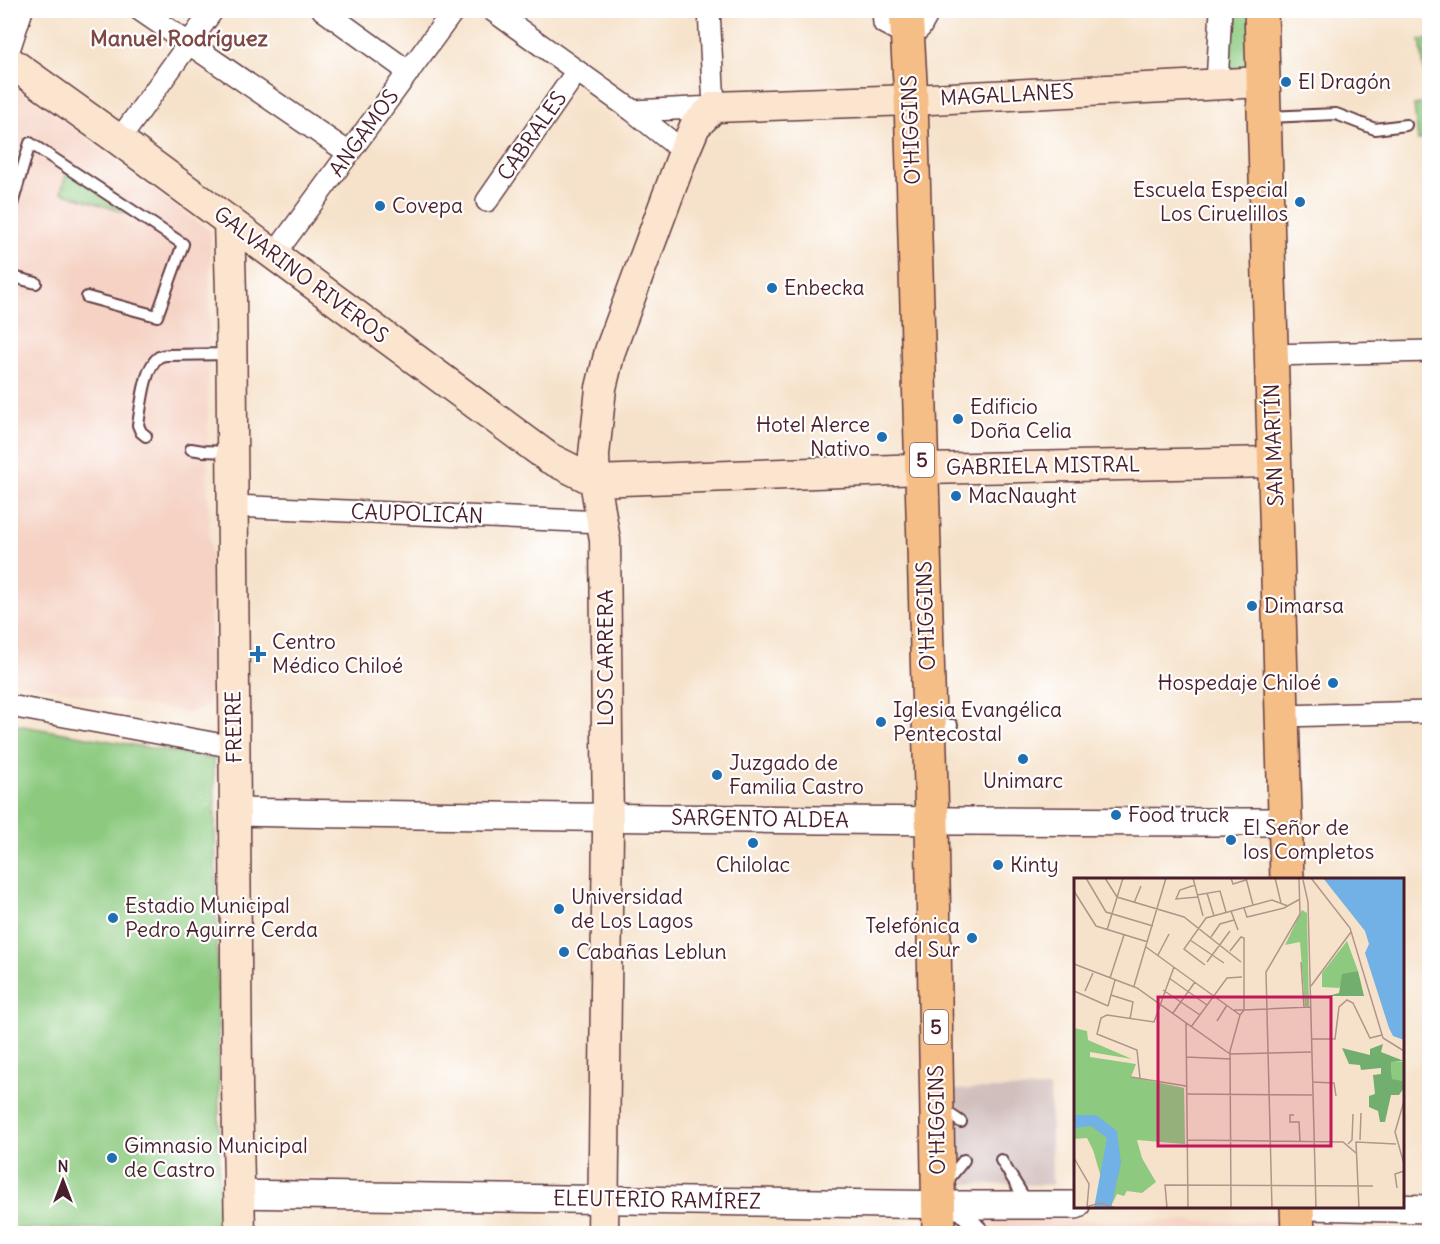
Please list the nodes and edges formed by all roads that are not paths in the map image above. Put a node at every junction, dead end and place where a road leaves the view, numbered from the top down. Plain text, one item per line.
1 (22, 10) edge
2 (140, 10) edge
3 (213, 10) edge
4 (322, 10) edge
5 (454, 10) edge
6 (492, 10) edge
7 (709, 10) edge
8 (883, 10) edge
9 (930, 10) edge
10 (1221, 10) edge
11 (1261, 10) edge
12 (906, 23) edge
13 (189, 44) junction
14 (10, 48) edge
15 (10, 62) edge
16 (577, 71) junction
17 (408, 72) junction
18 (1263, 82) junction
19 (1217, 84) junction
20 (911, 100) junction
21 (714, 107) junction
22 (633, 111) junction
23 (1264, 117) junction
24 (1406, 124) dead end
25 (119, 140) junction
26 (684, 152) junction
27 (349, 153) junction
28 (487, 201) dead end
29 (10, 211) edge
30 (229, 221) junction
31 (274, 255) junction
32 (10, 276) edge
33 (36, 283) dead end
34 (87, 297) dead end
35 (231, 299) junction
36 (1430, 351) edge
37 (231, 354) junction
38 (1271, 355) junction
39 (146, 436) dead end
40 (191, 449) dead end
41 (232, 452) junction
42 (1275, 462) junction
43 (922, 469) junction
44 (595, 481) junction
45 (232, 506) junction
46 (603, 522) junction
47 (10, 706) edge
48 (1430, 712) edge
49 (1282, 716) junction
50 (234, 747) junction
51 (235, 812) junction
52 (608, 818) junction
53 (932, 821) junction
54 (1286, 822) junction
55 (1287, 878) edge
56 (964, 1160) dead end
57 (1001, 1160) dead end
58 (238, 1194) junction
59 (603, 1199) junction
60 (1029, 1204) junction
61 (1074, 1205) edge
62 (1298, 1208) edge
63 (1390, 1208) edge
64 (943, 1209) edge
65 (1430, 1209) edge
66 (240, 1233) edge
67 (603, 1233) edge
68 (983, 1233) edge
69 (1298, 1233) edge

1 - 14 street
2 - 13 street
3 - 13 street
4 - 17 street
5 - 17 street, ANGAMOS
6 - 16 street
7 - 21 street
8 - 12 street
9 - 12 street
10 - 19 street
11 - 18 highway, SAN MARTÍN
12 - 20 highway, O'HIGGINS / 5
13 - 25 street
13 - 27 street
15 - 25 main road, GALVARINO RIVEROS
16 - 22 street
16 - 28 street, CABRALES
17 - 27 street, ANGAMOS
18 - 19 main road, MAGALLANES
18 - 23 highway, SAN MARTÍN
19 - 20 main road, MAGALLANES
20 - 21 main road, MAGALLANES
20 - 43 highway, O'HIGGINS / 5
21 - 22 street
21 - 26 main road, LOS CARRERA
22 - 26 street
23 - 24 lane
23 - 38 highway, SAN MARTÍN
25 - 30 main road, GALVARINO RIVEROS
26 - 44 main road, LOS CARRERA
27 - 31 street, ANGAMOS
29 - 34 lane
30 - 31 main road, GALVARINO RIVEROS
30 - 35 main road, FREIRE
31 - 35 main road
31 - 44 main road, GALVARINO RIVEROS
32 - 33 lane
35 - 37 main road, FREIRE
36 - 38 street
37 - 39 lane
37 - 41 main road, FREIRE
38 - 42 highway, SAN MARTÍN
40 - 41 lane
41 - 45 main road, FREIRE
42 - 43 main road, GABRIELA MISTRAL
42 - 49 highway, SAN MARTÍN
43 - 44 main road, GABRIELA MISTRAL
43 - 53 highway, O'HIGGINS / 5
44 - 46 main road, LOS CARRERA
45 - 46 street, CAUPOLICÁN
45 - 50 main road, FREIRE
46 - 52 main road, LOS CARRERA
47 - 50 street
48 - 49 street
49 - 54 highway, SAN MARTÍN
50 - 51 main road, FREIRE
51 - 52 street, SARGENTO ALDEA
51 - 58 main road, FREIRE
52 - 53 street, SARGENTO ALDEA
52 - 59 main road, LOS CARRERA
53 - 54 street, SARGENTO ALDEA
53 - 64 highway, O'HIGGINS / 5
54 - 55 highway, SAN MARTÍN
56 - 64 lane
57 - 60 lane
58 - 59 street, ELEUTERIO RAMÍREZ
58 - 66 main road, FREIRE
59 - 64 street, ELEUTERIO RAMÍREZ
59 - 67 main road, LOS CARRERA
60 - 61 street, ELEUTERIO RAMÍREZ
60 - 64 street, ELEUTERIO RAMÍREZ
62 - 69 highway
63 - 65 street
64 - 68 street

